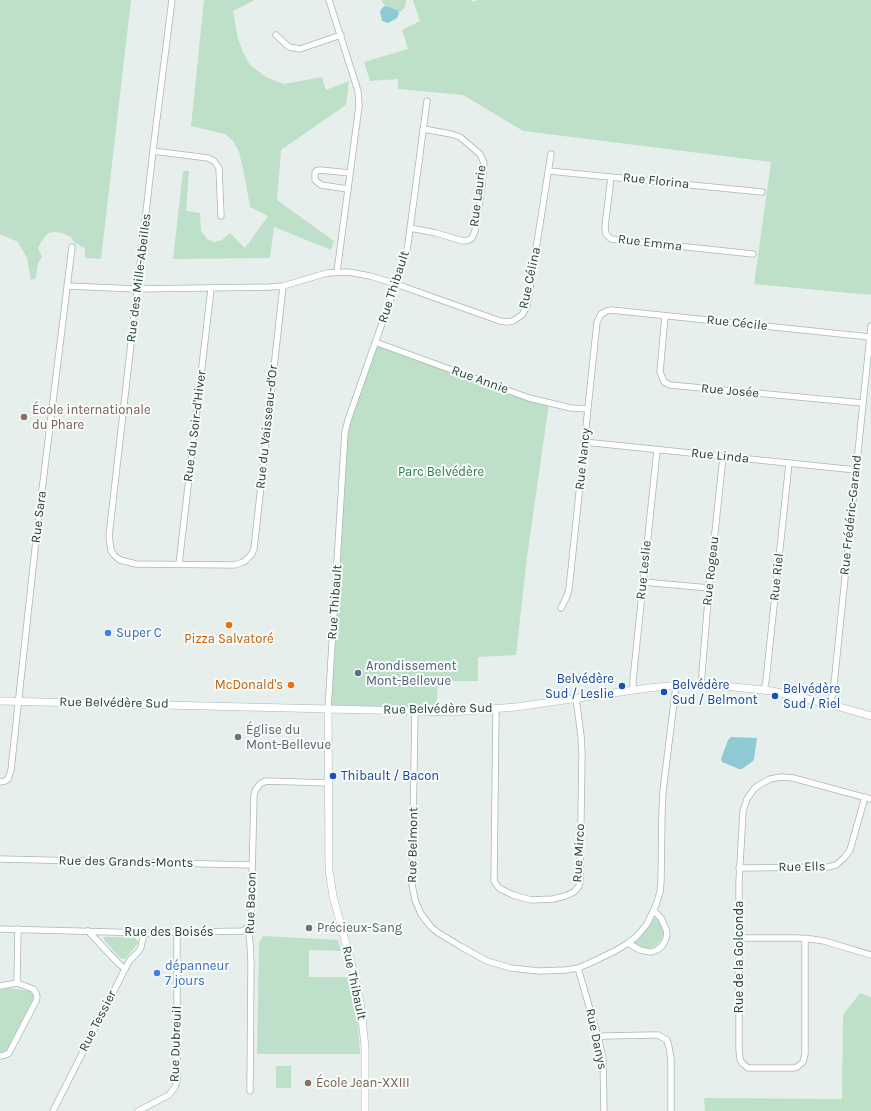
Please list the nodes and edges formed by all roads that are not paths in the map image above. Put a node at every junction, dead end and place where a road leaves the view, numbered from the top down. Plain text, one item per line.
1 (172, 0) edge
2 (329, 0) edge
3 (276, 34) dead end
4 (340, 35) junction
5 (427, 101) dead end
6 (423, 129) junction
7 (153, 151) junction
8 (551, 154) dead end
9 (549, 171) junction
10 (350, 173) junction
11 (611, 177) junction
12 (348, 189) junction
13 (762, 192) dead end
14 (221, 216) dead end
15 (410, 228) junction
16 (72, 247) dead end
17 (753, 254) dead end
18 (337, 272) junction
19 (396, 284) junction
20 (67, 286) junction
21 (283, 286) junction
22 (138, 289) junction
23 (211, 289) junction
24 (604, 312) joint
25 (665, 316) junction
26 (871, 326) edge
27 (870, 337) junction
28 (375, 342) junction
29 (863, 403) junction
30 (588, 409) junction
31 (584, 442) junction
32 (657, 450) junction
33 (723, 457) junction
34 (789, 463) junction
35 (856, 470) junction
36 (179, 564) junction
37 (643, 582) junction
38 (709, 588) junction
39 (561, 608) dead end
40 (701, 685) junction
41 (676, 686) junction
42 (633, 690) junction
43 (764, 690) junction
44 (576, 698) junction
45 (0, 701) edge
46 (18, 701) junction
47 (829, 704) junction
48 (328, 709) junction
49 (496, 709) junction
50 (416, 712) junction
51 (871, 716) edge
52 (0, 782) edge
53 (328, 783) junction
54 (868, 798) edge
55 (0, 859) edge
56 (252, 865) junction
57 (739, 868) junction
58 (654, 911) junction
59 (0, 928) edge
60 (248, 928) junction
61 (18, 929) junction
62 (88, 932) junction
63 (177, 932) junction
64 (144, 933) junction
65 (739, 938) junction
66 (804, 938) junction
67 (628, 943) junction
68 (871, 955) edge
69 (578, 968) junction
70 (125, 969) junction
71 (17, 984) junction
72 (0, 986) edge
73 (598, 1037) junction
74 (0, 1056) edge
75 (250, 1092) dead end
76 (53, 1111) edge
77 (138, 1111) edge
78 (365, 1111) edge
79 (604, 1111) edge
80 (671, 1111) edge

1 - 7 street, Rue des Mille-Abeilles
2 - 4 street
3 - 4 street
4 - 10 street
5 - 6 street, Rue Thibault
6 - 15 street, Rue Thibault
6 - 15 street, Rue Laurie
7 - 14 street
7 - 22 street, Rue des Mille-Abeilles
8 - 9 street, Rue Célina
9 - 11 street, Rue Florina
9 - 19 street, Rue Célina
10 - 12 street
10 - 12 street
11 - 13 street, Rue Florina
11 - 17 street, Rue Emma
12 - 18 street
15 - 19 street, Rue Thibault
16 - 20 street, Rue Sara
18 - 19 street, Rue Célina
18 - 21 street, Rue Célina
19 - 28 street, Rue Thibault
20 - 22 street, Rue Célina
20 - 46 street, Rue Sara
21 - 23 street, Rue Célina
21 - 36 street, Rue du Vaisseau-d'Or
22 - 23 street, Rue Célina
22 - 36 street, Rue des Mille-Abeilles
23 - 36 street, Rue du Soir-d'Hiver
24 - 25 street, Rue Cécile
24 - 30 street, Rue Nancy
25 - 27 street, Rue Cécile
25 - 29 street, Rue Josée
26 - 27 street, Rue Frédéric-Garand
27 - 29 street, Rue Frédéric-Garand
28 - 30 street, Rue Annie
28 - 48 street, Rue Thibault
29 - 35 street, Rue Frédéric-Garand
30 - 31 street, Rue Nancy
31 - 32 street, Rue Linda
31 - 39 street, Rue Nancy
32 - 33 street, Rue Linda
32 - 37 street, Rue Leslie
33 - 34 street, Rue Linda
33 - 38 street, Rue Rogeau
34 - 35 street, Rue Linda
34 - 43 street, Rue Riel
35 - 47 street, Rue Frédéric-Garand
37 - 38 street
37 - 42 street, Rue Leslie
38 - 40 street, Rue Rogeau
40 - 41 street, Rue Belvédère Sud
40 - 43 street, Rue Belvédère Sud
41 - 42 street, Rue Belvédère Sud
41 - 58 street, Rue Belmont
42 - 44 street, Rue Belvédère Sud
43 - 47 street, Rue Belvédère Sud
44 - 49 street, Rue Belvédère Sud
44 - 49 street, Rue Mirco
45 - 46 street, Rue Belvédère Sud
46 - 48 street, Rue Belvédère Sud
46 - 52 street, Rue Sara
47 - 51 street, Rue Belvédère Sud
48 - 50 street, Rue Belvédère Sud
48 - 53 street, Rue Thibault
49 - 50 street, Rue Belvédère Sud
50 - 69 street, Rue Belmont
53 - 56 street, Rue Bacon
53 - 78 street, Rue Thibault
54 - 57 street, Rue Ells
54 - 57 street, Rue de la Golconda
55 - 56 street, Rue des Grands-Monts
56 - 60 street, Rue Bacon
57 - 65 street, Rue de la Golconda
58 - 67 street, Rue Belmont
58 - 67 street
59 - 61 street, Rue des Boisés
60 - 63 street, Rue des Boisés
60 - 75 street, Rue Bacon
61 - 62 street, Rue des Boisés
61 - 71 street
62 - 64 street, Rue des Boisés
62 - 70 street
63 - 64 street, Rue des Boisés
63 - 77 street, Rue Dubreuil
64 - 70 street, Rue Tessier
65 - 66 street
65 - 66 street, Rue de la Golconda
66 - 68 street
67 - 69 street, Rue Belmont
69 - 73 street, Rue Danys
70 - 76 street, Rue Tessier
71 - 72 street
71 - 74 street
73 - 79 street, Rue Danys
73 - 80 street

